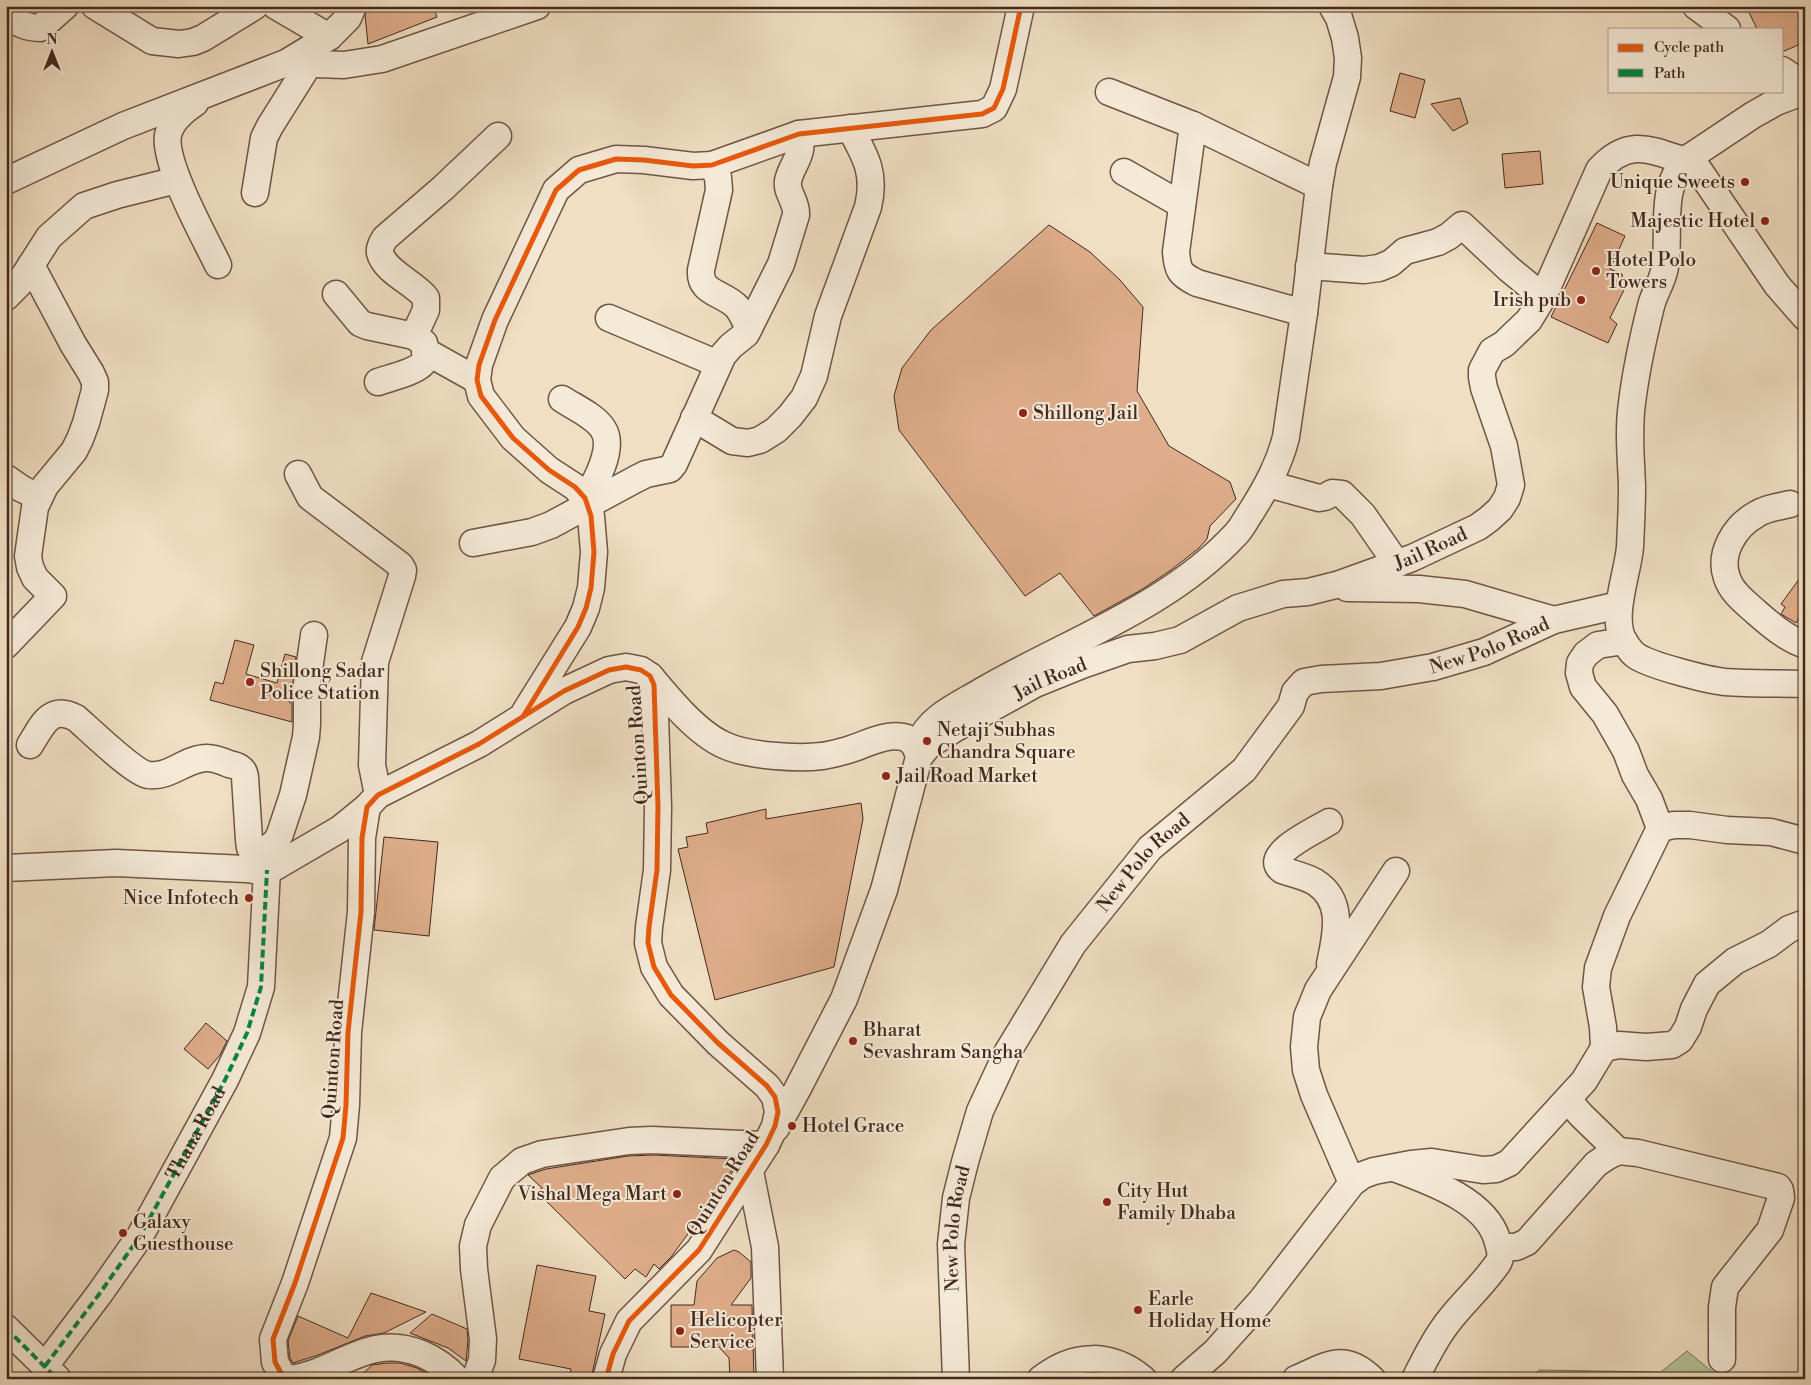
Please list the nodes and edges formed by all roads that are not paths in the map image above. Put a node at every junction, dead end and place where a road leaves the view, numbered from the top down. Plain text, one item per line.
1 (65, 6) edge
2 (95, 6) edge
3 (256, 6) edge
4 (276, 6) edge
5 (353, 6) edge
6 (537, 6) edge
7 (1021, 6) edge
8 (1332, 6) edge
9 (1696, 6) edge
10 (6, 16) edge
11 (1726, 28) edge
12 (329, 37) junction
13 (298, 64) junction
14 (1784, 71) edge
15 (1805, 86) edge
16 (1805, 91) edge
17 (1109, 92) dead end
18 (210, 93) junction
19 (1193, 125) junction
20 (850, 128) junction
21 (799, 134) junction
22 (498, 136) dead end
23 (1687, 159) junction
24 (712, 165) junction
25 (1124, 172) dead end
26 (177, 180) junction
27 (6, 182) edge
28 (1319, 186) junction
29 (255, 193) dead end
30 (1182, 205) junction
31 (218, 265) dead end
32 (31, 266) junction
33 (1309, 266) junction
34 (336, 294) dead end
35 (6, 297) edge
36 (1543, 297) junction
37 (1304, 313) junction
38 (1805, 317) edge
39 (609, 318) dead end
40 (749, 328) junction
41 (420, 343) junction
42 (718, 364) junction
43 (477, 380) junction
44 (378, 382) dead end
45 (562, 399) dead end
46 (694, 418) junction
47 (298, 474) dead end
48 (6, 478) edge
49 (1268, 484) junction
50 (39, 497) junction
51 (586, 502) junction
52 (1790, 504) dead end
53 (473, 543) dead end
54 (1397, 564) junction
55 (1329, 587) junction
56 (1620, 605) junction
57 (1554, 620) junction
58 (314, 635) dead end
59 (1624, 641) junction
60 (1805, 644) edge
61 (6, 645) edge
62 (650, 676) junction
63 (1805, 684) edge
64 (522, 717) junction
65 (30, 745) dead end
66 (918, 754) junction
67 (372, 801) junction
68 (1329, 822) dead end
69 (1660, 828) junction
70 (1805, 841) edge
71 (259, 865) junction
72 (6, 868) edge
73 (1396, 871) dead end
74 (1805, 923) edge
75 (1327, 977) junction
76 (1604, 1048) junction
77 (1568, 1100) junction
78 (767, 1143) junction
79 (1618, 1151) junction
80 (1393, 1168) junction
81 (750, 1171) junction
82 (1352, 1184) junction
83 (1500, 1247) junction
84 (6, 1328) edge
85 (1722, 1359) dead end
86 (51, 1372) edge
87 (289, 1379) edge
88 (456, 1379) edge
89 (475, 1379) edge
90 (606, 1379) edge
91 (770, 1379) edge
92 (956, 1379) edge
93 (1041, 1379) edge
94 (1143, 1379) edge
95 (1184, 1379) edge
96 (1296, 1379) edge
97 (1372, 1379) edge
98 (1415, 1379) edge

1 - 10 street
2 - 3 street
4 - 12 street
5 - 12 street
6 - 13 street
7 - 20 street
8 - 28 street
9 - 11 street
12 - 13 street
13 - 18 street
13 - 29 street
14 - 15 street
16 - 23 street
17 - 19 street
18 - 26 street
18 - 27 street
19 - 28 street
19 - 30 street
20 - 21 street
20 - 46 street
21 - 24 street
21 - 40 street
22 - 41 street
23 - 36 street, Jail Road
23 - 38 street
23 - 56 street
24 - 40 street
24 - 43 street
25 - 30 street
26 - 31 street
26 - 32 street
28 - 33 street
30 - 37 street
32 - 35 street
32 - 50 street
33 - 36 street
33 - 37 street
34 - 41 street
36 - 54 street, Jail Road
37 - 49 street
39 - 42 street
40 - 42 street
41 - 43 street
41 - 44 street
42 - 46 street
43 - 51 street
45 - 51 street
46 - 51 street
47 - 67 street
48 - 50 street
49 - 54 street
49 - 66 street
50 - 61 street
51 - 53 street
51 - 64 street
52 - 60 street
54 - 55 street, Jail Road
55 - 57 street
55 - 66 street, Jail Road
56 - 57 street, New Polo Road
56 - 59 street
57 - 92 street, New Polo Road
58 - 71 street
59 - 63 street
59 - 69 street
62 - 64 street, Quinton Road
62 - 66 street
62 - 78 street, Quinton Road
64 - 67 street, Quinton Road
65 - 71 street
66 - 78 street
67 - 71 street
67 - 87 street, Quinton Road
68 - 75 street
69 - 70 street
69 - 76 street
71 - 72 street
71 - 86 street, Thana Road
73 - 75 street
74 - 76 street
75 - 82 street
76 - 77 street
77 - 79 street
77 - 80 street
78 - 81 street, Quinton Road
78 - 89 street
79 - 83 street
79 - 85 street
80 - 82 street
80 - 83 street
81 - 90 street, Quinton Road
81 - 91 street
82 - 95 street
83 - 98 street
84 - 86 street
87 - 88 street, Quinton Road
93 - 94 street
96 - 97 street

